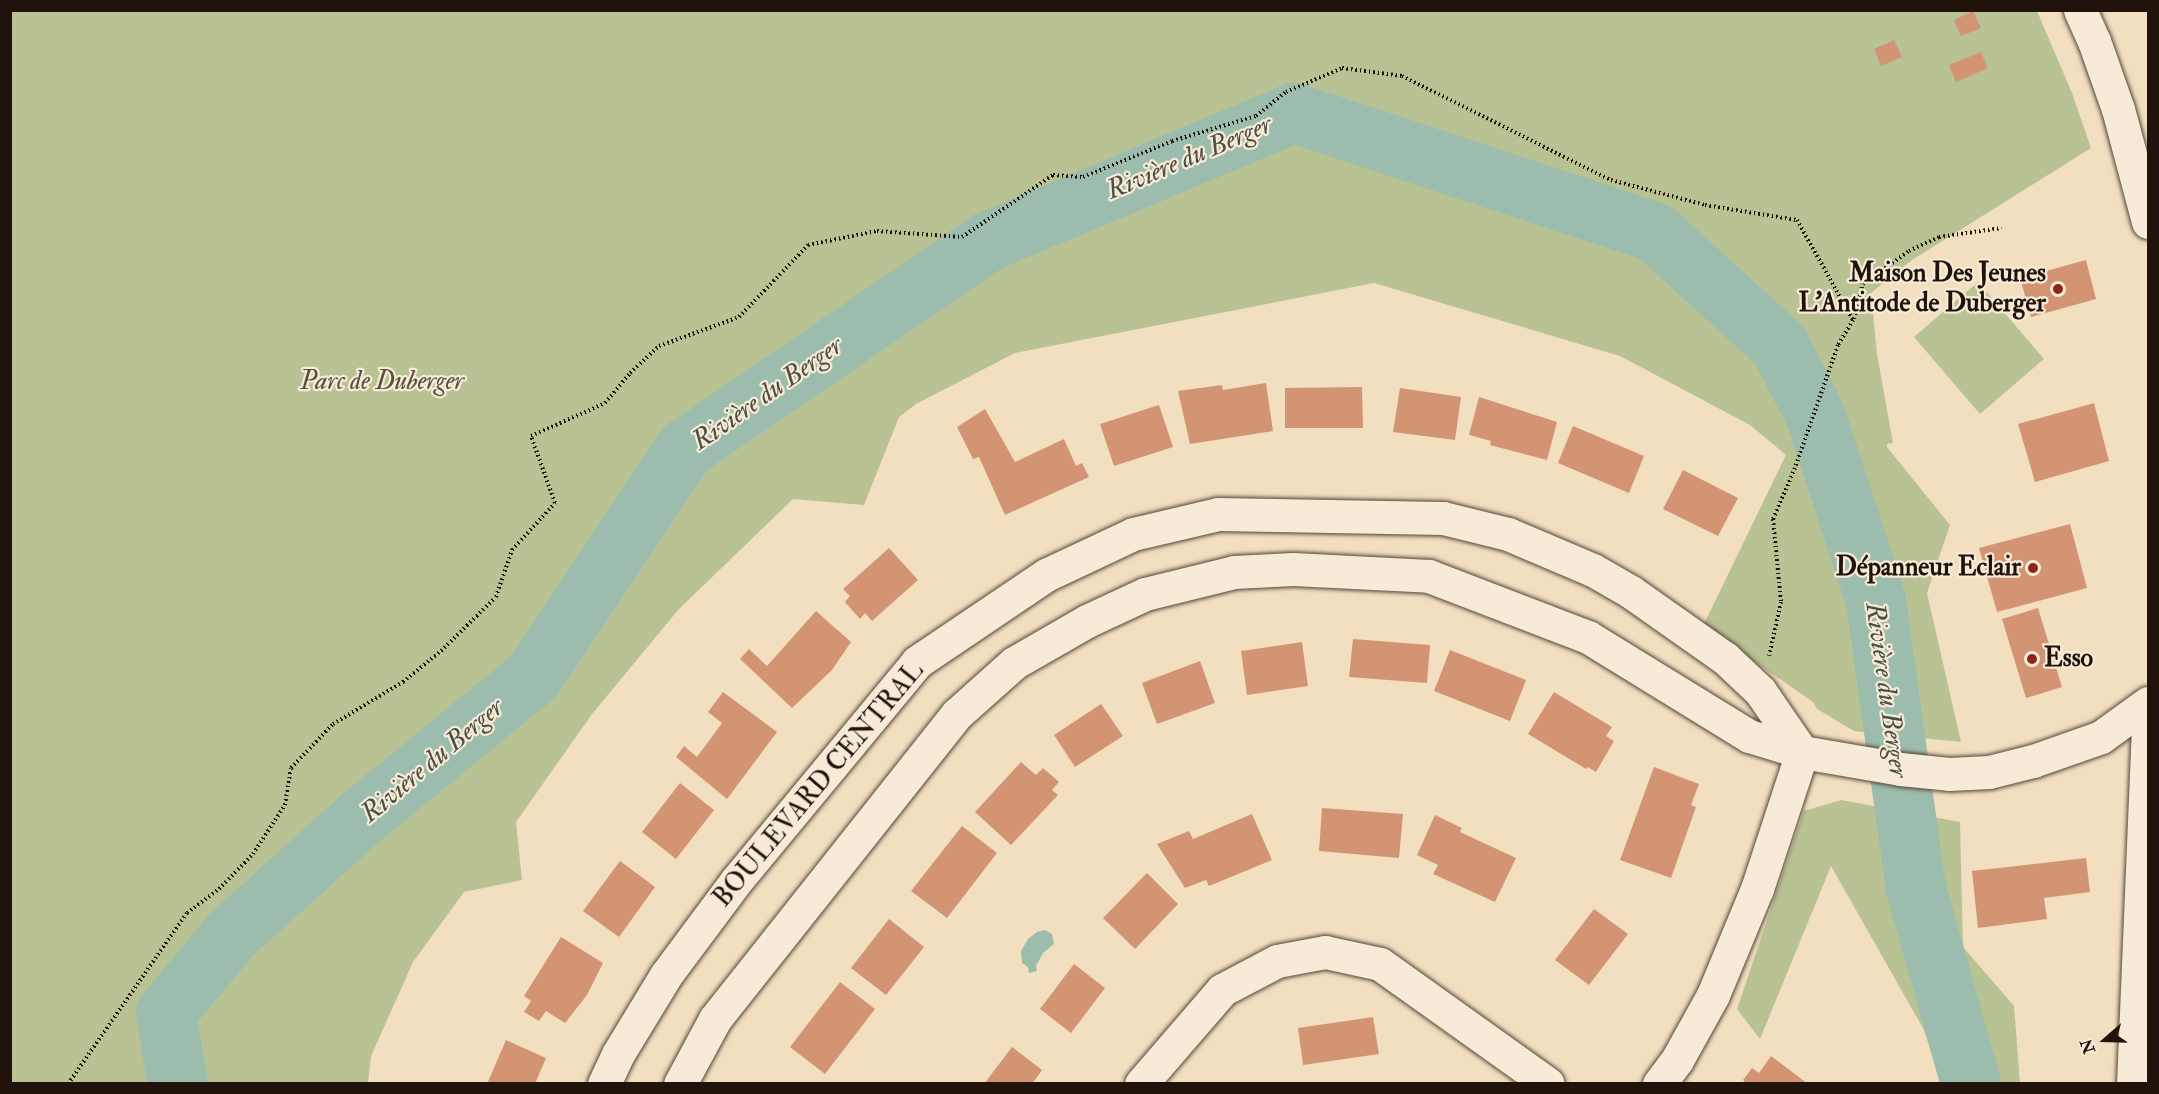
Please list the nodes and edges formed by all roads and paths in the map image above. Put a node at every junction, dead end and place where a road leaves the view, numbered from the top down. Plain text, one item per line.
1 (2080, 10) edge
2 (2148, 222) edge
3 (2001, 228) dead end
4 (1853, 320) junction
5 (1760, 691) junction
6 (2148, 703) edge
7 (2148, 730) edge
8 (1802, 752) junction
9 (68, 1083) edge
10 (604, 1083) edge
11 (680, 1083) edge
12 (1141, 1083) edge
13 (1548, 1083) edge
14 (1659, 1083) edge
15 (2133, 1083) edge

1 - 2 street
3 - 4 path
4 - 5 path
4 - 9 path
5 - 8 street, BOULEVARD CENTRAL
5 - 10 street, BOULEVARD CENTRAL
6 - 8 street
7 - 15 street
8 - 11 street
8 - 14 street
12 - 13 street

